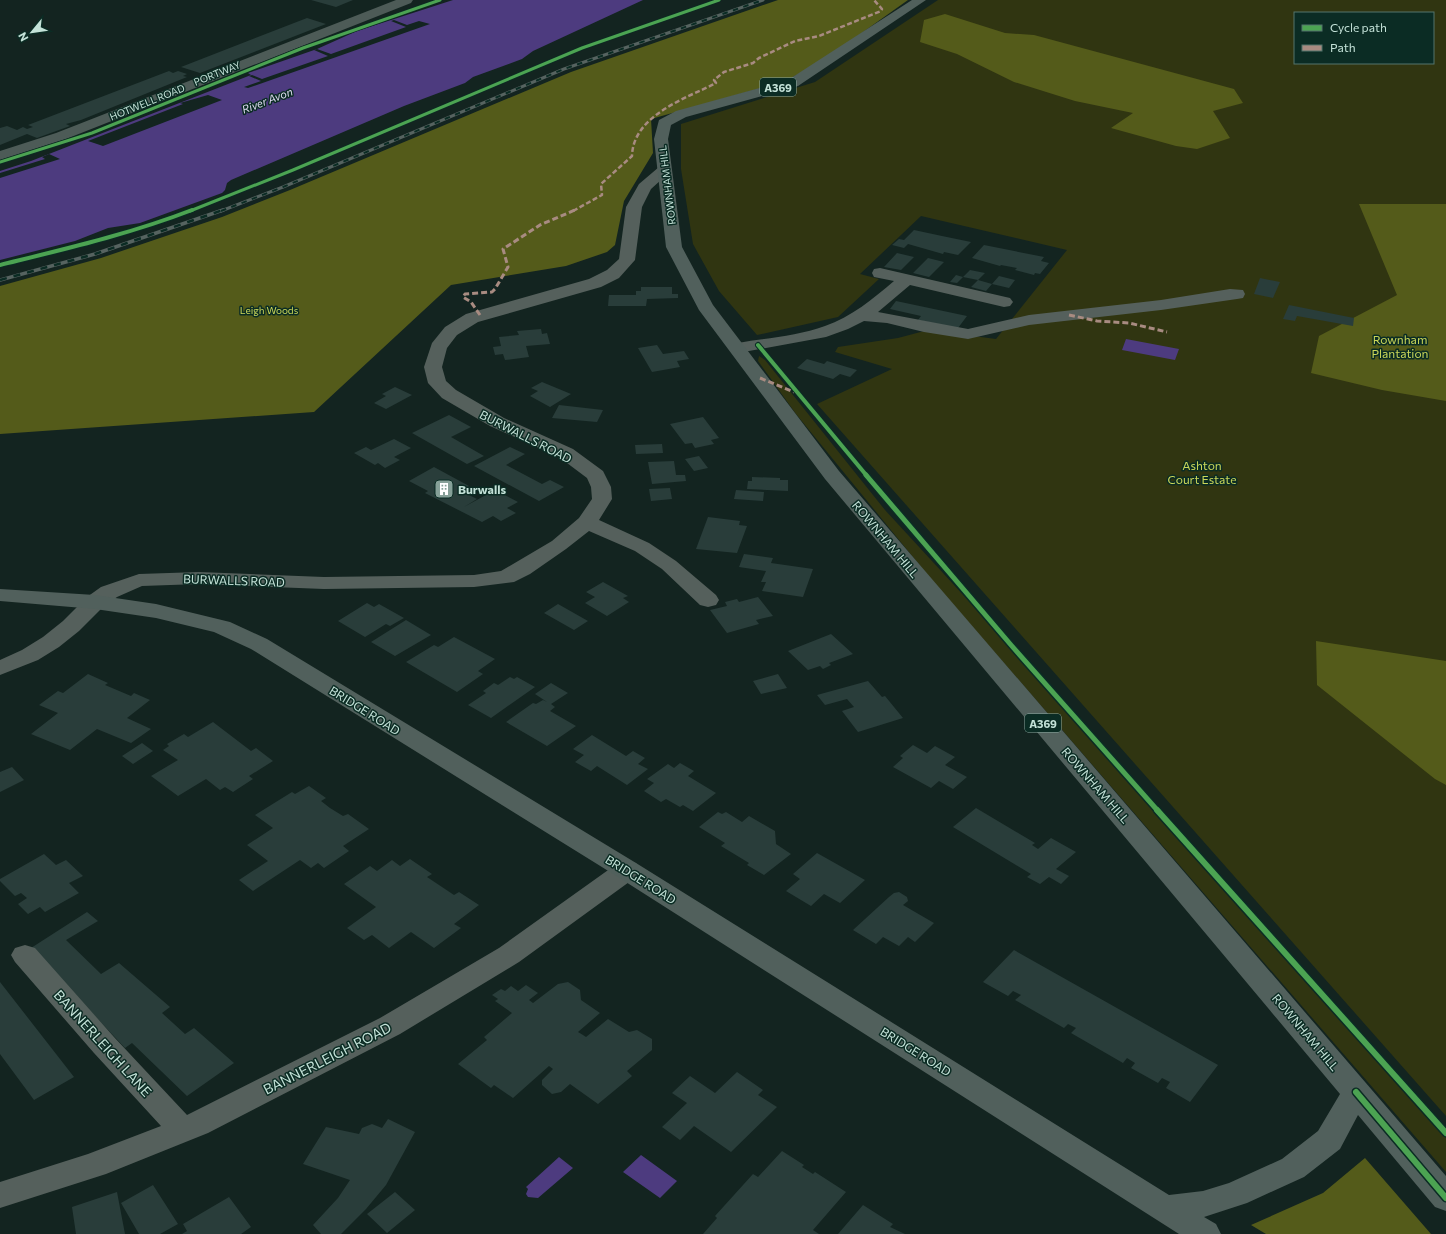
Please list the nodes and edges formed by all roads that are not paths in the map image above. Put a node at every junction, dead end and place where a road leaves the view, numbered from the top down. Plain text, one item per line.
1 (407, 0) edge
2 (417, 0) edge
3 (920, 0) edge
4 (383, 10) junction
5 (0, 156) edge
6 (664, 170) junction
7 (880, 273) dead end
8 (907, 279) junction
9 (1237, 294) dead end
10 (1004, 302) dead end
11 (861, 315) junction
12 (738, 348) junction
13 (587, 522) junction
14 (0, 595) edge
15 (48, 598) junction
16 (708, 600) dead end
17 (95, 602) junction
18 (0, 604) edge
19 (0, 668) edge
20 (627, 870) junction
21 (25, 955) dead end
22 (1356, 1092) junction
23 (184, 1130) junction
24 (0, 1195) edge
25 (1446, 1198) edge
26 (1165, 1209) junction
27 (1205, 1234) edge

1 - 4 highway, HOTWELL ROAD
2 - 4 highway, HOTWELL ROAD
3 - 6 main road, ROWNHAM HILL / A369
4 - 5 highway, HOTWELL ROAD
6 - 12 main road, ROWNHAM HILL / A369
6 - 13 street, BURWALLS ROAD
7 - 8 street
8 - 10 street
8 - 11 street
9 - 11 street
11 - 12 street
12 - 22 main road, ROWNHAM HILL / A369
13 - 16 street
13 - 17 street, BURWALLS ROAD
14 - 15 main road, BRIDGE ROAD
15 - 17 main road, BRIDGE ROAD
15 - 18 main road, BRIDGE ROAD
17 - 19 street, BURWALLS ROAD
17 - 20 main road, BRIDGE ROAD
20 - 23 street, BANNERLEIGH ROAD
20 - 26 main road, BRIDGE ROAD
21 - 23 street, BANNERLEIGH LANE
22 - 25 main road, ROWNHAM HILL / A369
22 - 26 main road
23 - 24 street, BANNERLEIGH ROAD
26 - 27 main road, BRIDGE ROAD

